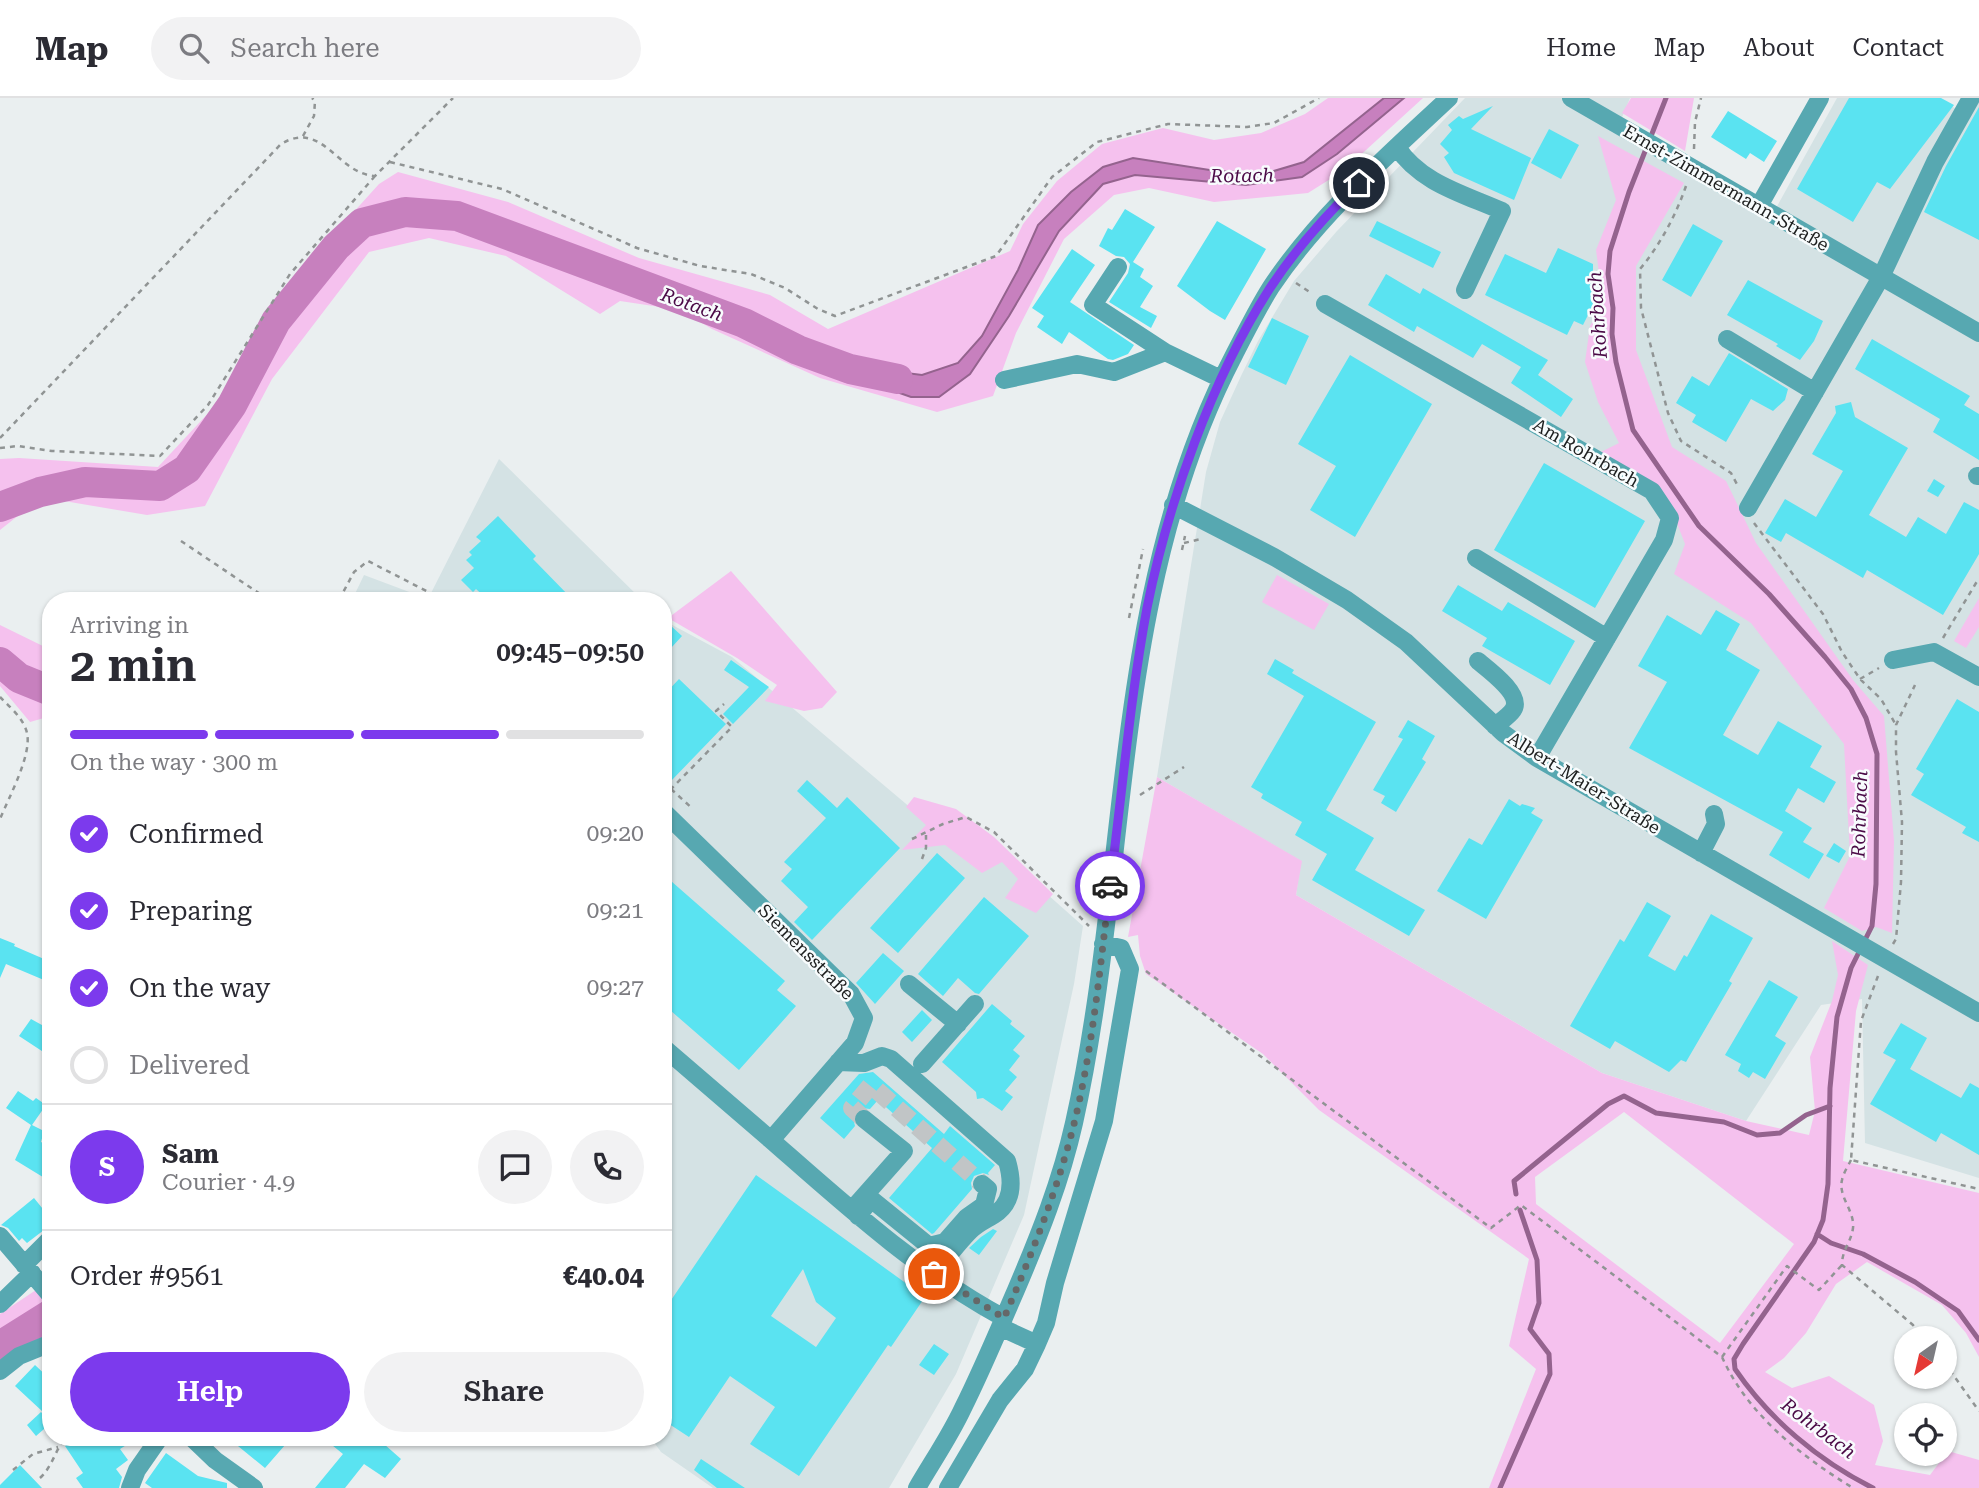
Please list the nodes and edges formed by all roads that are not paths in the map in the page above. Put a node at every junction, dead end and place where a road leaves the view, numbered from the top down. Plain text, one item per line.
1 (1449, 98) edge
2 (1571, 98) edge
3 (1820, 98) edge
4 (1971, 98) edge
5 (1397, 147) junction
6 (1759, 206) junction
7 (1118, 267) dead end
8 (1881, 277) junction
9 (1465, 290) dead end
10 (1325, 303) road end
11 (1979, 333) edge
12 (1727, 339) dead end
13 (1165, 352) junction
14 (1221, 379) junction
15 (1004, 380) dead end
16 (1815, 392) junction
17 (1173, 505) junction
18 (1748, 508) road end
19 (1476, 558) dead end
20 (1607, 638) junction
21 (1893, 660) road end
22 (1479, 661) dead end
23 (1979, 677) edge
24 (1495, 726) junction
25 (1537, 758) junction
26 (1714, 814) dead end
27 (672, 820) edge
28 (1701, 853) junction
29 (1103, 944) junction
30 (909, 984) dead end
31 (975, 1004) dead end
32 (1979, 1013) edge
33 (958, 1024) junction
34 (672, 1055) edge
35 (838, 1062) junction
36 (922, 1064) dead end
37 (864, 1119) dead end
38 (771, 1140) junction
39 (982, 1184) dead end
40 (855, 1213) junction
41 (0, 1236) edge
42 (42, 1255) edge
43 (32, 1273) junction
44 (934, 1274) junction
45 (42, 1285) edge
46 (0, 1304) edge
47 (1002, 1322) junction
48 (1037, 1344) junction
49 (42, 1347) edge
50 (0, 1371) edge
51 (153, 1446) edge
52 (200, 1446) edge
53 (130, 1488) edge
54 (254, 1488) edge
55 (917, 1488) edge
56 (948, 1488) edge

1 - 5 street
2 - 6 street, Ernst-Zimmermann-Straße
3 - 6 street
4 - 8 street
5 - 9 street
5 - 14 street
6 - 8 street, Ernst-Zimmermann-Straße
7 - 13 street
8 - 11 street, Ernst-Zimmermann-Straße
8 - 16 street
10 - 20 street, Am Rohrbach
12 - 16 street
13 - 14 street
13 - 15 street
14 - 17 street
16 - 18 street
17 - 24 street, Albert-Maier-Straße
17 - 29 street
19 - 20 street
20 - 25 street, Am Rohrbach
21 - 23 street
22 - 24 street
24 - 25 street, Albert-Maier-Straße
25 - 28 street, Albert-Maier-Straße
26 - 28 street
27 - 35 street, Siemensstraße
28 - 32 street, Albert-Maier-Straße
29 - 47 street
29 - 48 street
30 - 33 street
31 - 33 street
33 - 36 street
34 - 38 street
35 - 38 street, Siemensstraße
35 - 44 street
37 - 40 street
38 - 40 street
39 - 40 street
40 - 44 street
41 - 43 street
42 - 43 street
43 - 45 street
43 - 46 street
44 - 47 street
47 - 48 street
47 - 55 street
48 - 56 street
49 - 50 street
51 - 53 street
52 - 54 street

